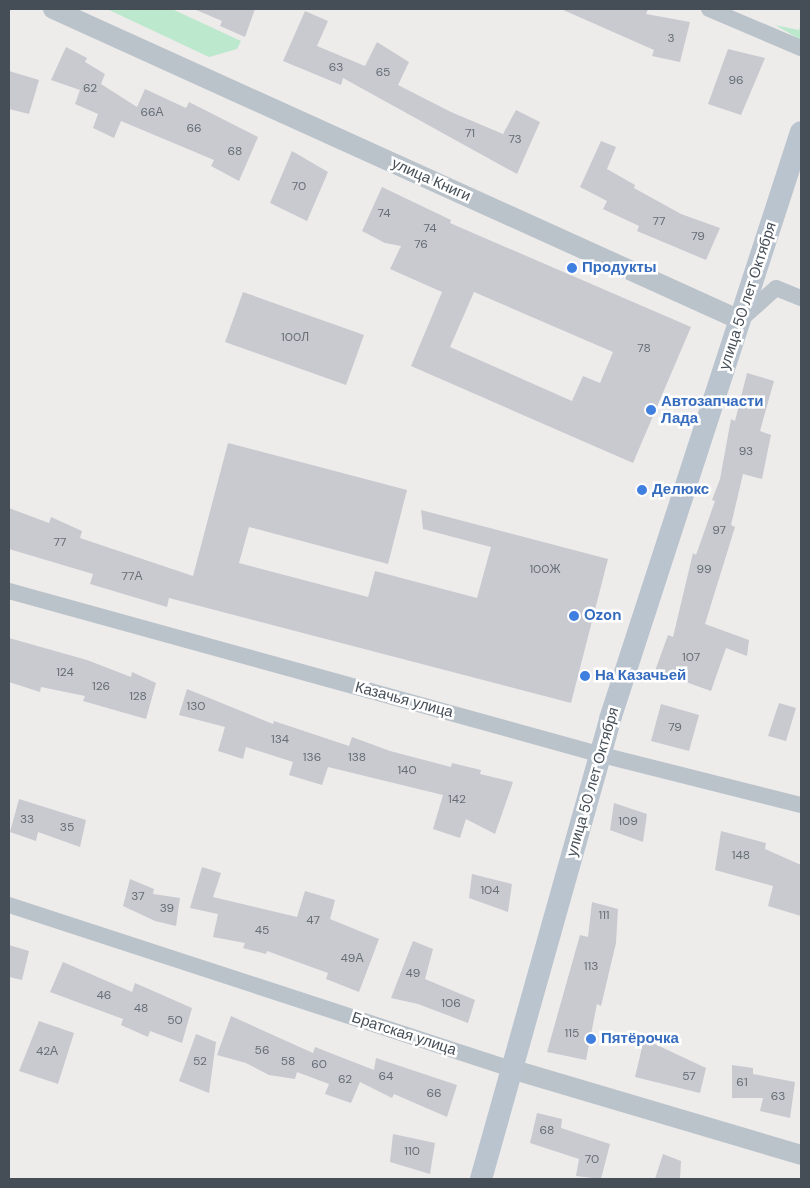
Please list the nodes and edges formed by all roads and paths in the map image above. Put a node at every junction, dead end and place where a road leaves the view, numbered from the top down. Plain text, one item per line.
1 (53, 9) edge
2 (710, 9) edge
3 (801, 48) edge
4 (801, 132) edge
5 (801, 298) edge
6 (740, 320) junction
7 (9, 591) edge
8 (602, 755) junction
9 (801, 805) edge
10 (9, 905) edge
11 (511, 1069) junction
12 (801, 1155) edge
13 (481, 1179) edge

1 - 6 street, улица Книги
2 - 3 street
4 - 6 main road, улица 50 лет Октября
5 - 6 street
6 - 8 main road, улица 50 лет Октября
7 - 8 street, Казачья улица
8 - 9 street, Казачья улица
8 - 11 main road, улица 50 лет Октября
10 - 11 street, Братская улица
11 - 12 street, Братская улица
11 - 13 main road, улица 50 лет Октября

